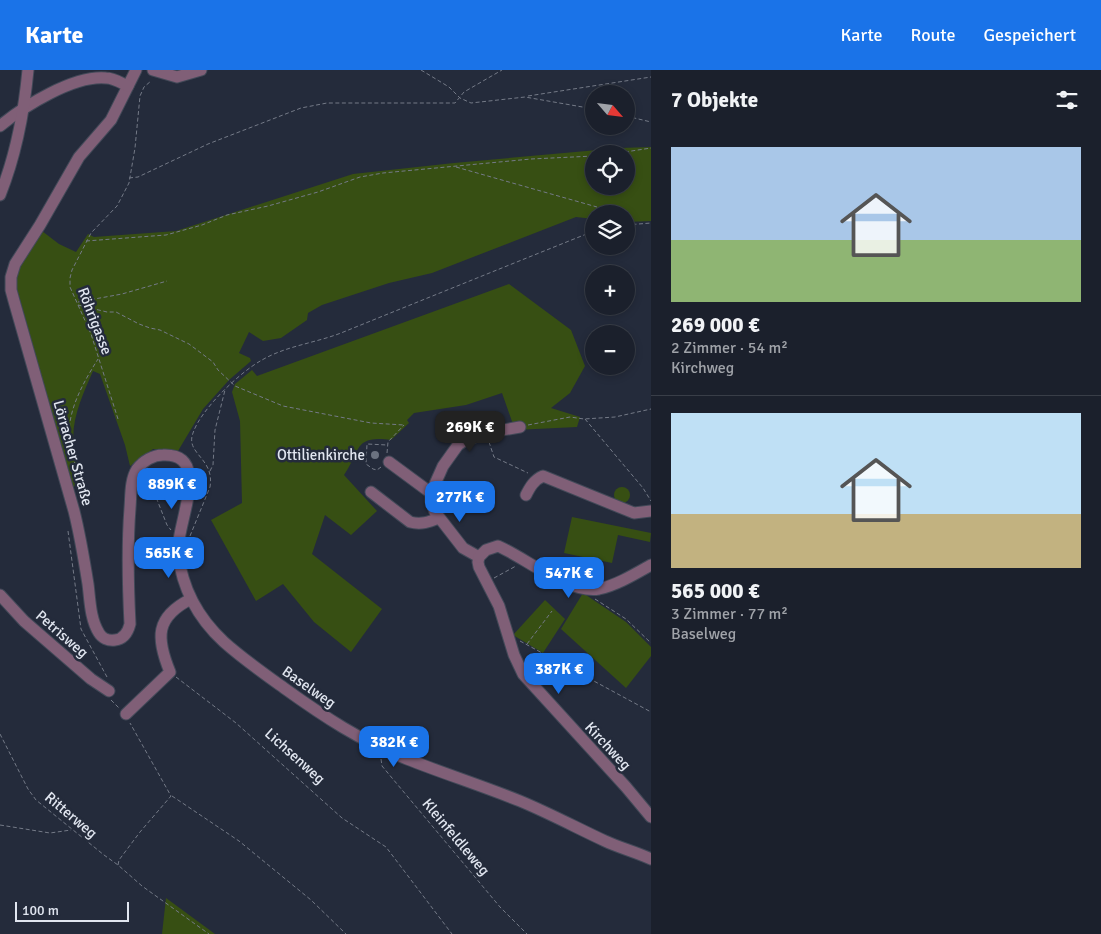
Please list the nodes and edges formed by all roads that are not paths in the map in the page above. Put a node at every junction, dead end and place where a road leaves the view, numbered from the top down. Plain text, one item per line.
1 (28, 70) edge
2 (136, 70) edge
3 (201, 70) edge
4 (154, 71) edge
5 (128, 86) junction
6 (24, 109) junction
7 (0, 126) edge
8 (0, 195) edge
9 (520, 427) road end
10 (181, 460) joint
11 (386, 464) road end
12 (371, 492) dead end
13 (431, 493) junction
14 (526, 495) dead end
15 (651, 512) edge
16 (439, 518) junction
17 (479, 557) junction
18 (651, 565) edge
19 (0, 595) edge
20 (191, 599) junction
21 (109, 691) road end
22 (126, 714) road end
23 (651, 817) edge
24 (651, 859) edge

1 - 6 street
2 - 5 street, Lörracher Straße
3 - 4 street
5 - 6 street
5 - 10 street, Lörracher Straße
6 - 7 street
6 - 8 street
9 - 13 street
10 - 20 street, Baselweg
11 - 13 street
12 - 16 street
13 - 16 street
14 - 15 street
16 - 17 street
17 - 18 street
17 - 23 street, Kirchweg
19 - 21 street, Petrisweg
20 - 22 street
20 - 24 street, Baselweg

